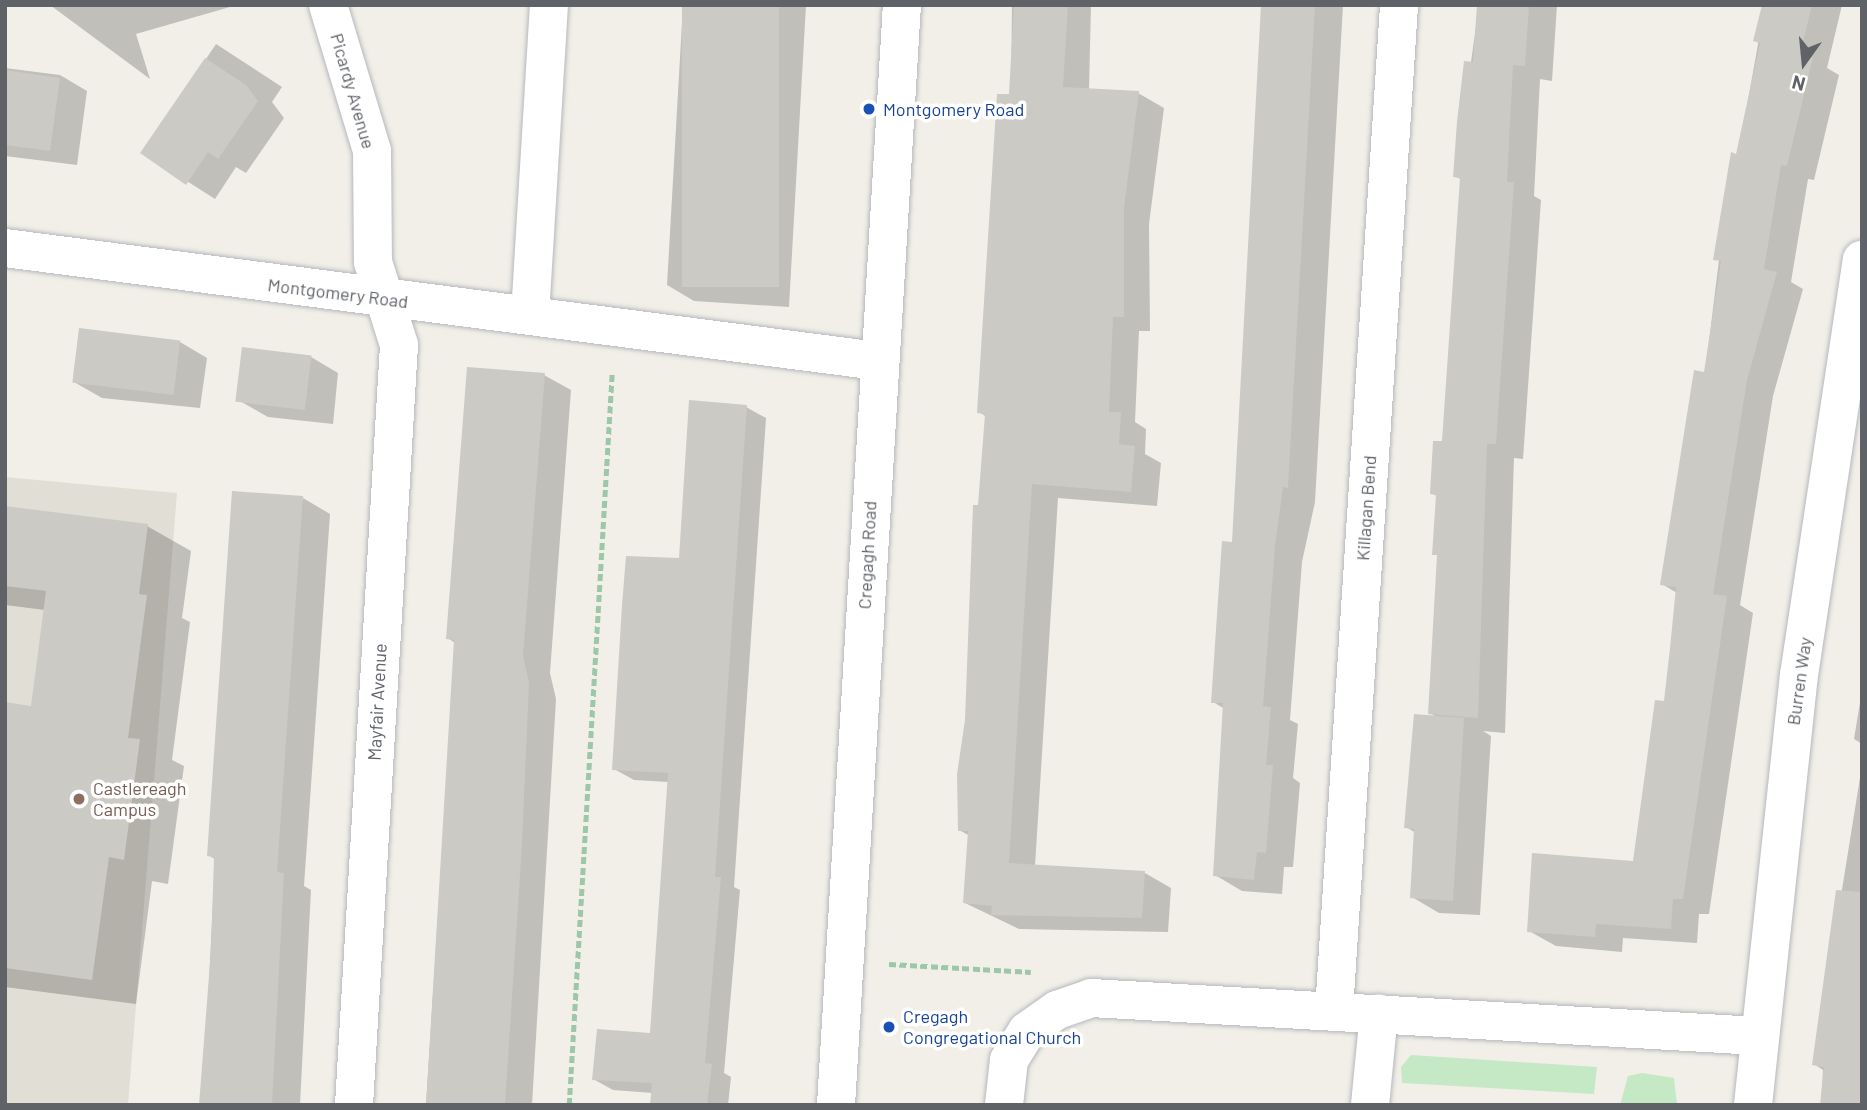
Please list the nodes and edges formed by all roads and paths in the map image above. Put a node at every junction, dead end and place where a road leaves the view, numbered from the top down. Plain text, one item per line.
1 (328, 5) edge
2 (549, 5) edge
3 (902, 5) edge
4 (1399, 5) edge
5 (5, 248) edge
6 (1862, 260) edge
7 (389, 300) junction
8 (530, 315) junction
9 (615, 327) junction
10 (878, 360) junction
11 (1334, 1011) junction
12 (1380, 1013) junction
13 (1758, 1036) junction
14 (354, 1105) edge
15 (569, 1105) edge
16 (836, 1105) edge
17 (1004, 1105) edge
18 (1370, 1105) edge
19 (1753, 1105) edge

1 - 7 street, Picardy Avenue
2 - 8 street
3 - 10 street, Cregagh Road
4 - 11 street, Killagan Bend
5 - 7 street, Montgomery Road
6 - 13 street, Burren Way
7 - 8 street, Montgomery Road
7 - 14 street, Mayfair Avenue
8 - 9 street, Montgomery Road
9 - 10 street, Montgomery Road
9 - 15 path
10 - 16 street, Cregagh Road
11 - 12 street
11 - 17 street
12 - 13 street
12 - 18 street
13 - 19 street, Burren Way

